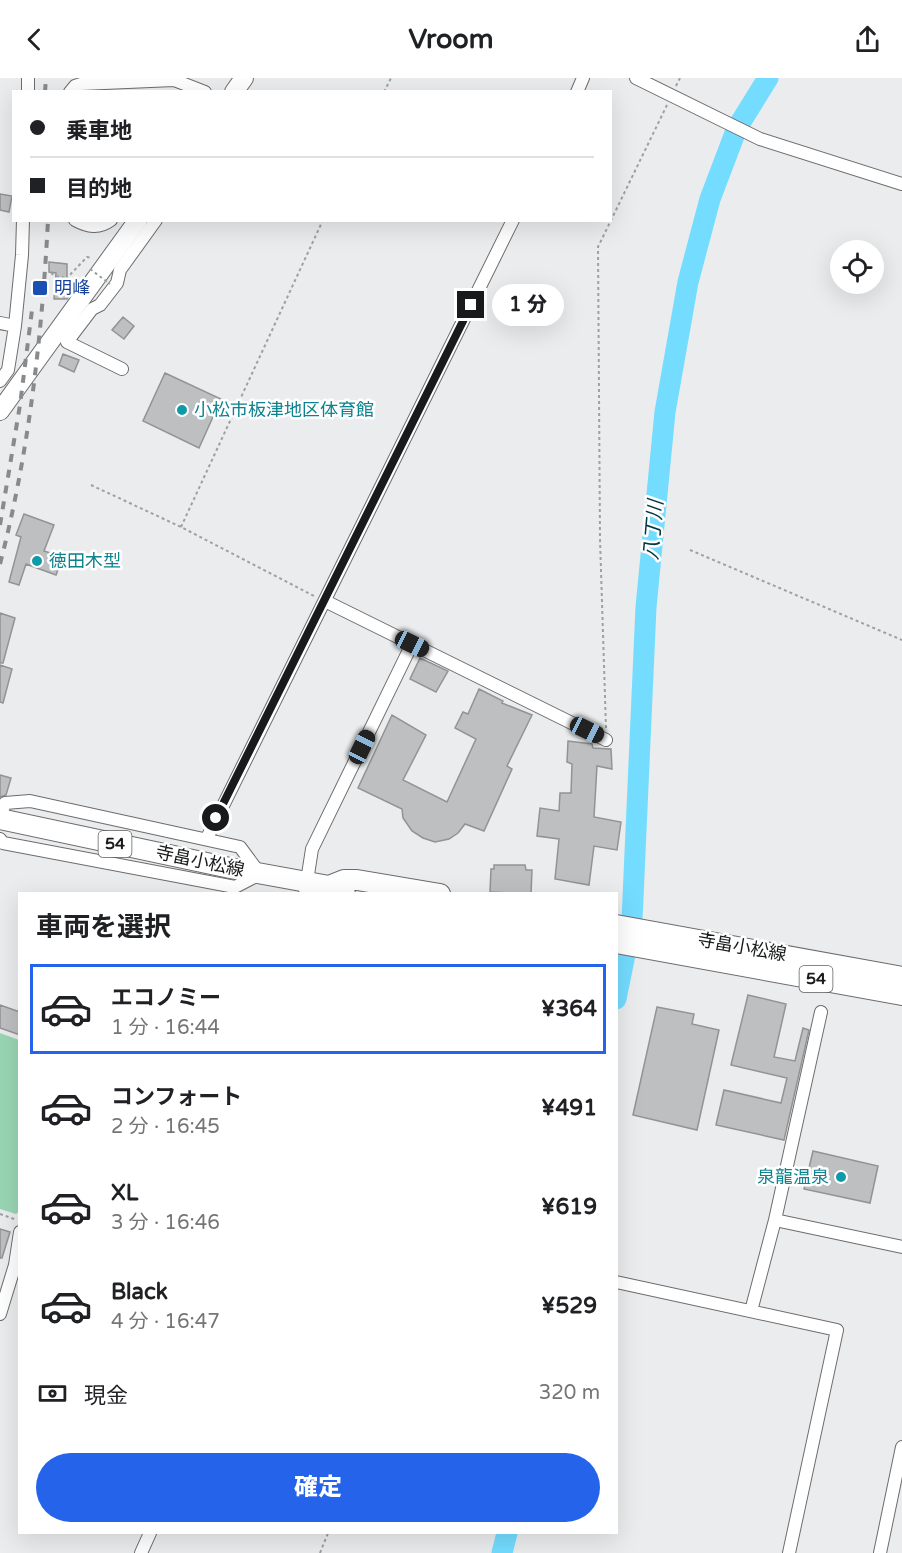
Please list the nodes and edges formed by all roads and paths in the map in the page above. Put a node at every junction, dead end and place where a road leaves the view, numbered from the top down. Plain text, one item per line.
1 (636, 78) edge
2 (174, 79) edge
3 (116, 87) edge
4 (72, 90) edge
5 (200, 90) edge
6 (672, 96) junction
7 (902, 184) edge
8 (612, 219) edge
9 (23, 222) edge
10 (79, 222) edge
11 (109, 222) edge
12 (137, 222) edge
13 (155, 222) edge
14 (322, 222) edge
15 (512, 222) edge
16 (611, 222) edge
17 (90, 269) dead end
18 (51, 273) dead end
19 (110, 284) dead end
20 (75, 287) dead end
21 (0, 323) edge
22 (15, 326) junction
23 (122, 369) dead end
24 (0, 381) edge
25 (0, 411) edge
26 (91, 484) dead end
27 (180, 527) junction
28 (690, 550) dead end
29 (325, 602) junction
30 (902, 640) edge
31 (412, 644) junction
32 (606, 740) joint
33 (0, 819) edge
34 (207, 838) junction
35 (0, 839) edge
36 (260, 874) junction
37 (306, 888) edge
38 (337, 890) edge
39 (428, 892) edge
40 (618, 926) edge
41 (618, 943) edge
42 (731, 955) junction
43 (902, 977) edge
44 (902, 995) edge
45 (821, 1012) dead end
46 (0, 1214) edge
47 (18, 1219) edge
48 (775, 1220) junction
49 (18, 1245) edge
50 (902, 1247) edge
51 (618, 1282) edge
52 (751, 1311) junction
53 (0, 1314) edge
54 (902, 1447) edge
55 (150, 1534) edge
56 (328, 1534) edge
57 (141, 1553) edge
58 (320, 1553) edge
59 (789, 1553) edge
60 (880, 1553) edge

1 - 6 street
2 - 3 street
2 - 5 street
3 - 4 street
6 - 7 street
6 - 8 path
9 - 22 street
10 - 11 street
12 - 25 main road
13 - 23 street
14 - 27 path
15 - 29 street
16 - 32 path
17 - 19 path, bridge
18 - 20 path
21 - 22 street
22 - 24 street
26 - 27 path
27 - 29 path
28 - 30 path
29 - 31 street
29 - 34 street
31 - 32 street
31 - 37 street
33 - 34 street
33 - 36 main road, 寺畠小松線 / 54
34 - 36 street
35 - 36 street
36 - 37 main road, 寺畠小松線 / 54
37 - 38 main road, 寺畠小松線 / 54
38 - 39 main road, 寺畠小松線 / 54
40 - 42 main road, 寺畠小松線 / 54
41 - 42 main road, 寺畠小松線 / 54
42 - 43 main road, 寺畠小松線 / 54
42 - 44 main road, 寺畠小松線 / 54
45 - 48 street
46 - 47 path
48 - 50 street
48 - 52 street
49 - 53 street
51 - 52 street
52 - 59 street
54 - 60 street
55 - 57 street
56 - 58 path

